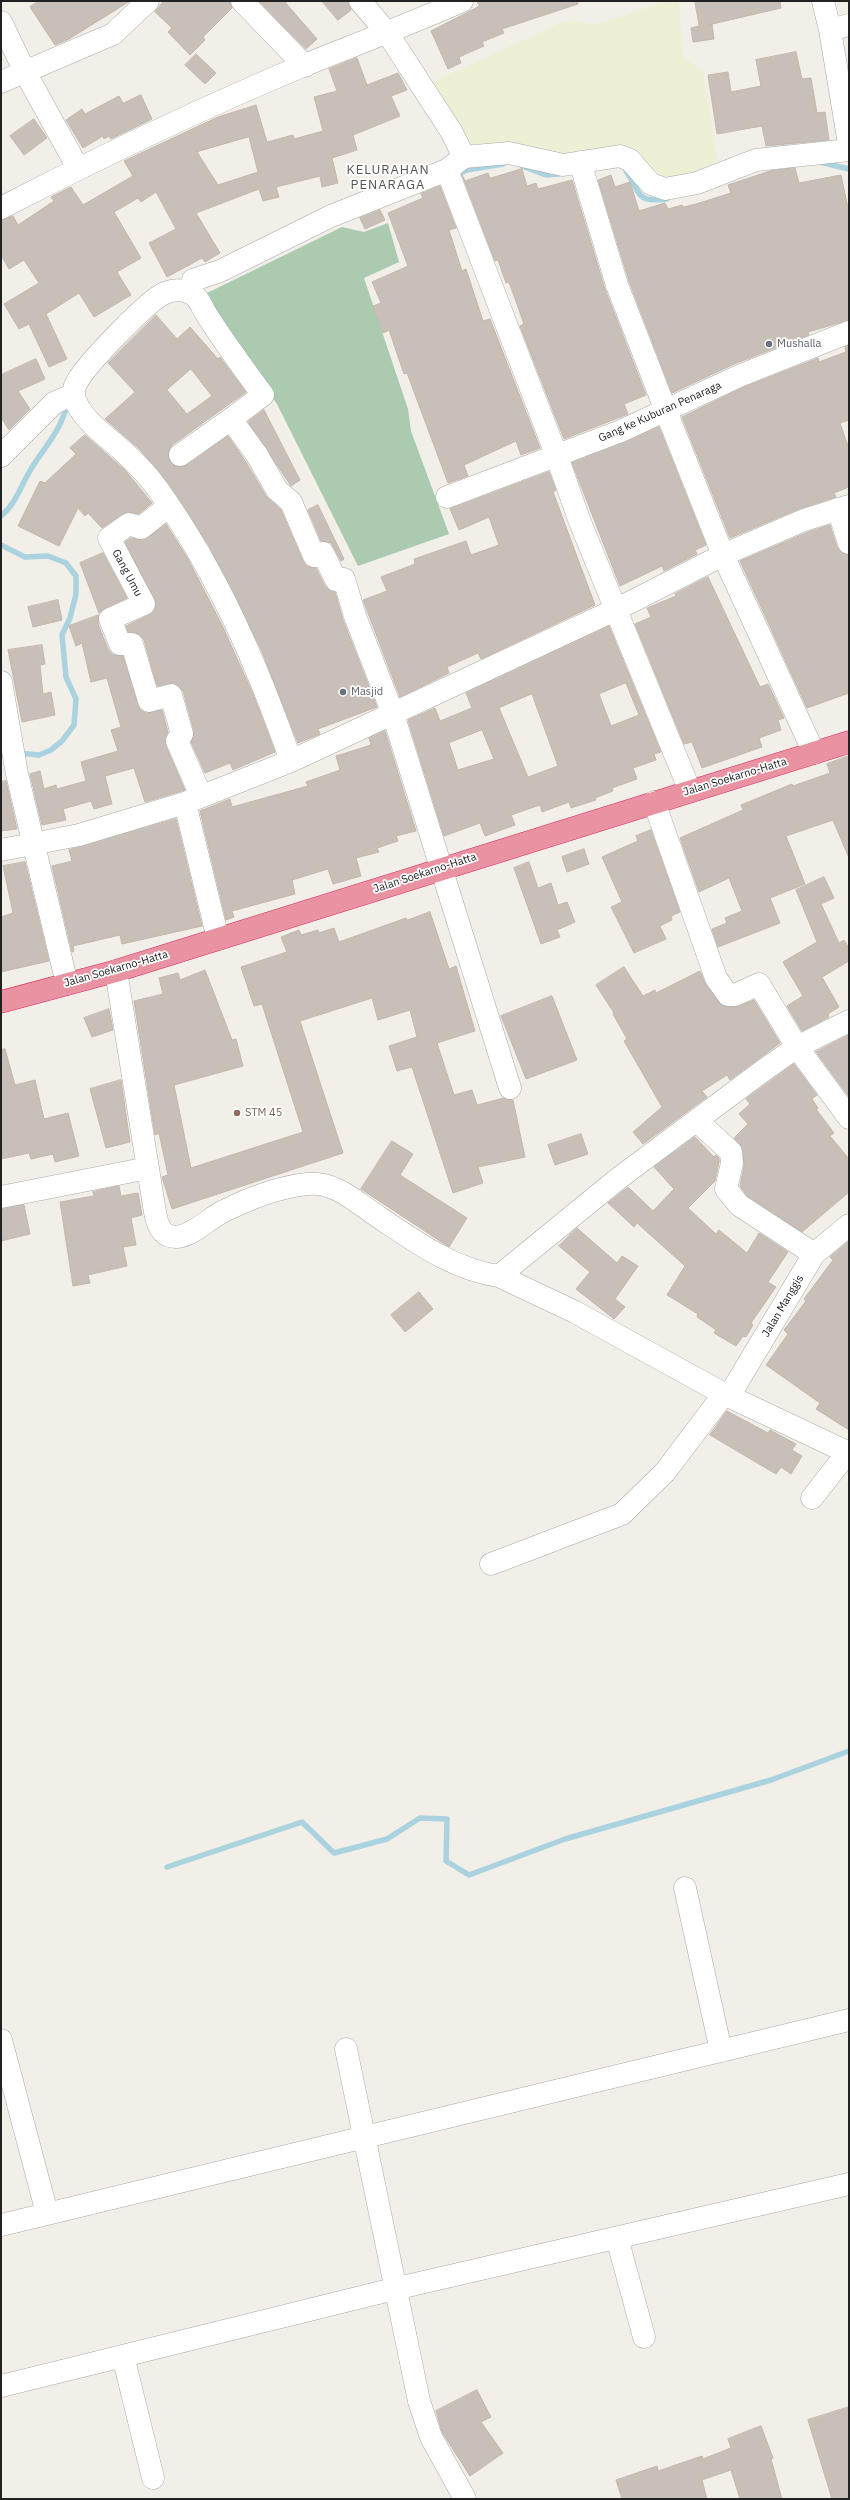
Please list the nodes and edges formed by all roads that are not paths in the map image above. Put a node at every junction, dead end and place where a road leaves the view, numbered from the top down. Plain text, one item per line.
1 (148, 1) edge
2 (242, 1) edge
3 (360, 1) edge
4 (462, 1) edge
5 (823, 1) edge
6 (1, 22) edge
7 (840, 28) edge
8 (388, 34) junction
9 (305, 66) junction
10 (24, 72) junction
11 (1, 82) edge
12 (849, 144) edge
13 (849, 150) edge
14 (464, 157) junction
15 (580, 162) junction
16 (78, 168) junction
17 (449, 177) junction
18 (1, 208) edge
19 (191, 293) junction
20 (849, 332) edge
21 (74, 394) junction
22 (666, 411) junction
23 (231, 419) junction
24 (556, 454) junction
25 (180, 455) dead end
26 (1, 456) edge
27 (447, 497) dead end
28 (169, 506) junction
29 (844, 507) edge
30 (849, 543) edge
31 (723, 555) junction
32 (617, 609) junction
33 (1, 682) edge
34 (393, 714) junction
35 (849, 742) edge
36 (814, 753) junction
37 (291, 761) junction
38 (690, 791) junction
39 (193, 800) junction
40 (654, 802) junction
41 (32, 844) junction
42 (1, 850) edge
43 (440, 868) junction
44 (218, 939) junction
45 (116, 971) junction
46 (67, 984) junction
47 (1, 1002) edge
48 (849, 1021) edge
49 (798, 1047) junction
50 (510, 1088) dead end
51 (849, 1118) edge
52 (697, 1121) junction
53 (148, 1168) junction
54 (1, 1197) edge
55 (849, 1225) edge
56 (814, 1254) junction
57 (499, 1276) junction
58 (727, 1395) junction
59 (848, 1453) edge
60 (812, 1498) dead end
61 (491, 1564) dead end
62 (685, 1888) dead end
63 (849, 2020) edge
64 (1, 2040) edge
65 (346, 2049) dead end
66 (721, 2051) junction
67 (363, 2137) junction
68 (849, 2184) edge
69 (47, 2213) junction
70 (1, 2224) edge
71 (617, 2238) junction
72 (394, 2289) junction
73 (644, 2337) dead end
74 (123, 2356) junction
75 (1, 2386) edge
76 (153, 2478) dead end
77 (465, 2499) edge

1 - 10 street
2 - 9 street
3 - 8 street
4 - 8 street
5 - 7 street
6 - 10 street
7 - 12 street
8 - 9 street
8 - 14 street
9 - 16 street
10 - 11 street
10 - 16 street
13 - 15 street
14 - 15 street
14 - 17 street
15 - 22 street
16 - 18 street
17 - 19 street
17 - 24 street
19 - 21 street
19 - 23 street
20 - 22 street, Gang ke Kuburan Penaraga
21 - 26 street
21 - 28 street
22 - 24 street, Gang ke Kuburan Penaraga
22 - 31 street
23 - 25 street
23 - 34 street
24 - 27 street, Gang ke Kuburan Penaraga
24 - 32 street
28 - 37 street
28 - 39 street, Gang Umu
29 - 30 street
29 - 31 street
31 - 32 street
31 - 36 street
32 - 34 street
32 - 38 street
33 - 41 street
34 - 37 street
34 - 43 street
35 - 36 highway, Jalan Soekarno-Hatta
36 - 38 highway, Jalan Soekarno-Hatta
37 - 39 street
38 - 40 highway, Jalan Soekarno-Hatta
39 - 41 street
39 - 44 street
40 - 43 highway, Jalan Soekarno-Hatta
40 - 49 street
41 - 42 street
41 - 46 street
43 - 44 highway, Jalan Soekarno-Hatta
43 - 50 street
44 - 45 highway, Jalan Soekarno-Hatta
45 - 46 highway, Jalan Soekarno-Hatta
45 - 53 street
46 - 47 highway, Jalan Soekarno-Hatta
48 - 49 street
49 - 51 street
49 - 52 street
52 - 56 street
52 - 57 street
53 - 54 street
53 - 57 street
55 - 56 street, Jalan Manggis
56 - 58 street, Jalan Manggis
57 - 58 street
58 - 59 street
58 - 61 street, Jalan Manggis
59 - 60 street
62 - 66 street
63 - 66 street
64 - 69 street
65 - 67 street
66 - 67 street
67 - 69 street
67 - 72 street
68 - 71 street
69 - 70 street
71 - 72 street
71 - 73 street
72 - 74 street
72 - 77 street
74 - 75 street
74 - 76 street

